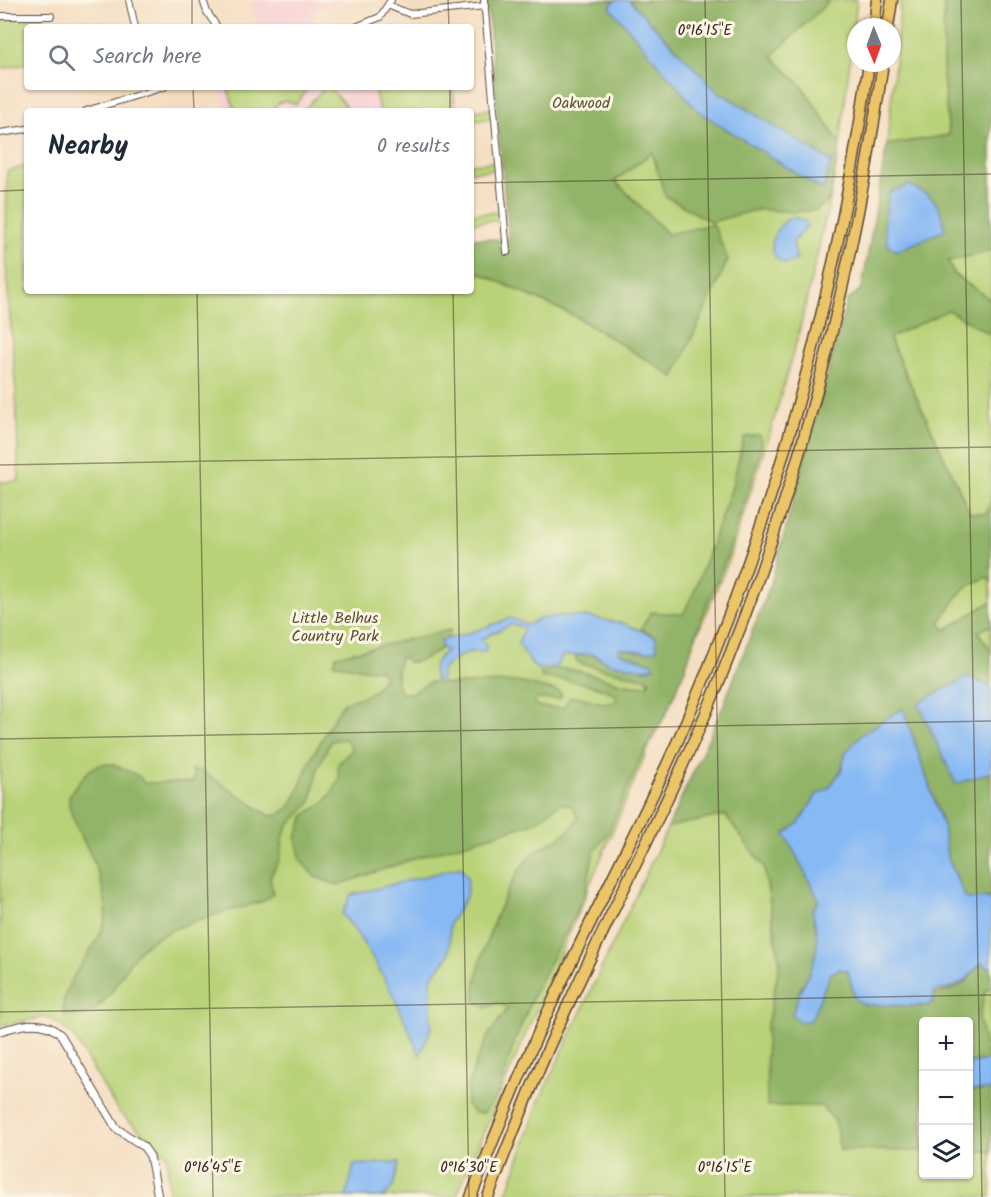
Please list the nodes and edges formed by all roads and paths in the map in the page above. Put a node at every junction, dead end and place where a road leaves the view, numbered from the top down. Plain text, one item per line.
1 (129, 0) edge
2 (203, 0) edge
3 (878, 0) edge
4 (892, 0) edge
5 (391, 3) edge
6 (484, 3) edge
7 (0, 16) edge
8 (51, 16) dead end
9 (875, 18) edge
10 (889, 18) edge
11 (134, 24) edge
12 (215, 24) edge
13 (364, 24) edge
14 (868, 72) edge
15 (882, 72) edge
16 (147, 90) edge
17 (95, 108) edge
18 (24, 129) edge
19 (0, 133) edge
20 (507, 252) dead end
21 (0, 1031) edge
22 (158, 1197) edge
23 (471, 1197) edge
24 (488, 1197) edge

1 - 11 street
2 - 12 street
3 - 9 highway
4 - 10 highway
5 - 6 street
5 - 13 street
6 - 20 street
7 - 8 street
14 - 23 highway
15 - 24 highway
16 - 17 street
18 - 19 street
21 - 22 street

